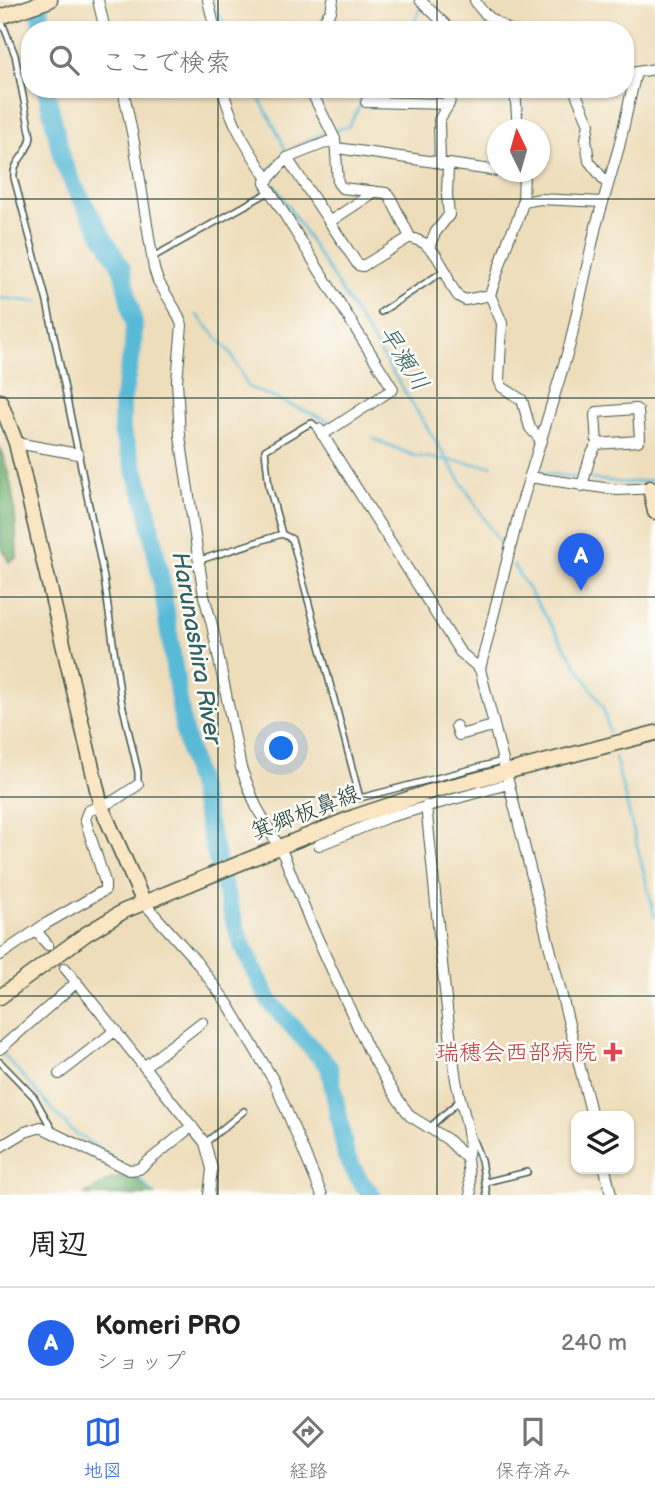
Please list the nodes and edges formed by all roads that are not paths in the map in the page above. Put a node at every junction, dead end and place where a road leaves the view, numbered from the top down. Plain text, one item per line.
1 (50, 0) edge
2 (98, 0) edge
3 (208, 0) edge
4 (333, 0) edge
5 (420, 0) edge
6 (475, 0) edge
7 (2, 17) edge
8 (103, 21) edge
9 (213, 21) edge
10 (323, 21) edge
11 (442, 21) edge
12 (494, 21) edge
13 (655, 69) edge
14 (634, 72) edge
15 (21, 84) edge
16 (24, 98) edge
17 (125, 98) edge
18 (225, 98) edge
19 (314, 98) edge
20 (450, 98) edge
21 (516, 98) edge
22 (578, 98) edge
23 (627, 98) edge
24 (366, 103) dead end
25 (449, 104) junction
26 (518, 119) edge
27 (336, 143) junction
28 (287, 158) junction
29 (444, 164) junction
30 (487, 169) edge
31 (268, 179) junction
32 (524, 182) edge
33 (607, 185) junction
34 (372, 191) junction
35 (270, 192) junction
36 (523, 202) junction
37 (603, 202) junction
38 (329, 222) junction
39 (410, 236) junction
40 (429, 247) junction
41 (152, 257) junction
42 (446, 272) junction
43 (490, 295) junction
44 (381, 312) dead end
45 (0, 401) edge
46 (321, 432) junction
47 (542, 441) junction
48 (16, 443) junction
49 (597, 444) junction
50 (78, 454) junction
51 (529, 477) junction
52 (582, 486) junction
53 (652, 488) edge
54 (655, 512) edge
55 (282, 534) junction
56 (200, 560) junction
57 (480, 668) junction
58 (456, 726) dead end
59 (493, 726) junction
60 (655, 733) edge
61 (505, 772) junction
62 (138, 785) joint
63 (101, 806) junction
64 (426, 806) junction
65 (319, 845) dead end
66 (275, 848) junction
67 (144, 903) junction
68 (36, 931) junction
69 (48, 944) dead end
70 (0, 955) edge
71 (65, 968) dead end
72 (77, 982) junction
73 (0, 997) edge
74 (202, 1022) dead end
75 (116, 1030) junction
76 (0, 1049) edge
77 (0, 1062) edge
78 (145, 1066) junction
79 (59, 1074) dead end
80 (460, 1100) junction
81 (244, 1111) dead end
82 (591, 1111) edge
83 (192, 1126) junction
84 (429, 1128) junction
85 (467, 1130) junction
86 (55, 1133) junction
87 (205, 1143) junction
88 (0, 1147) edge
89 (467, 1159) junction
90 (527, 1172) dead end
91 (606, 1174) edge
92 (486, 1182) junction
93 (209, 1195) edge
94 (322, 1195) edge
95 (471, 1195) edge
96 (487, 1195) edge
97 (611, 1195) edge

1 - 7 main road
2 - 8 street
3 - 9 street
4 - 10 street
5 - 11 street
6 - 12 street
7 - 15 lane
13 - 14 street
16 - 50 lane
17 - 41 street
18 - 31 street
19 - 27 street
20 - 25 street
21 - 26 street
22 - 33 street
23 - 33 street
24 - 25 street
25 - 29 street
27 - 28 street
27 - 29 street
27 - 34 street
28 - 31 street
28 - 38 street
29 - 30 street
29 - 40 street
31 - 35 street
32 - 36 street
33 - 37 street
34 - 38 street
34 - 39 street
35 - 41 lane
35 - 46 street
36 - 37 street
36 - 43 street
37 - 47 street
38 - 39 street
39 - 40 street
40 - 42 street
41 - 56 street
42 - 43 street
42 - 44 lane
43 - 47 street
45 - 48 main road
46 - 55 lane
46 - 57 street
47 - 51 street
48 - 50 street
48 - 63 main road
49 - 49 street
49 - 52 street
50 - 62 lane
51 - 52 street
51 - 57 street
52 - 53 street
53 - 54 main road
55 - 56 lane
55 - 61 lane
56 - 66 street
57 - 59 street
58 - 59 street
59 - 61 street
60 - 61 main road, 箕郷板鼻線
61 - 64 street
61 - 66 main road, 箕郷板鼻線
61 - 82 street
62 - 63 street
63 - 67 main road
63 - 68 street
64 - 65 street
64 - 80 street
66 - 67 main road, 箕郷板鼻線
66 - 84 street
67 - 73 main road, 箕郷板鼻線
67 - 94 street
68 - 69 street
68 - 70 street
71 - 72 street
72 - 75 street
72 - 76 street
74 - 78 street
75 - 78 street
75 - 79 street
77 - 86 lane
78 - 83 street
80 - 84 lane
80 - 85 street
81 - 87 lane
83 - 86 street
83 - 87 street
84 - 89 street
85 - 89 street
85 - 92 lane
86 - 88 street
87 - 93 street
89 - 95 street
90 - 92 lane
91 - 97 street
92 - 96 lane

